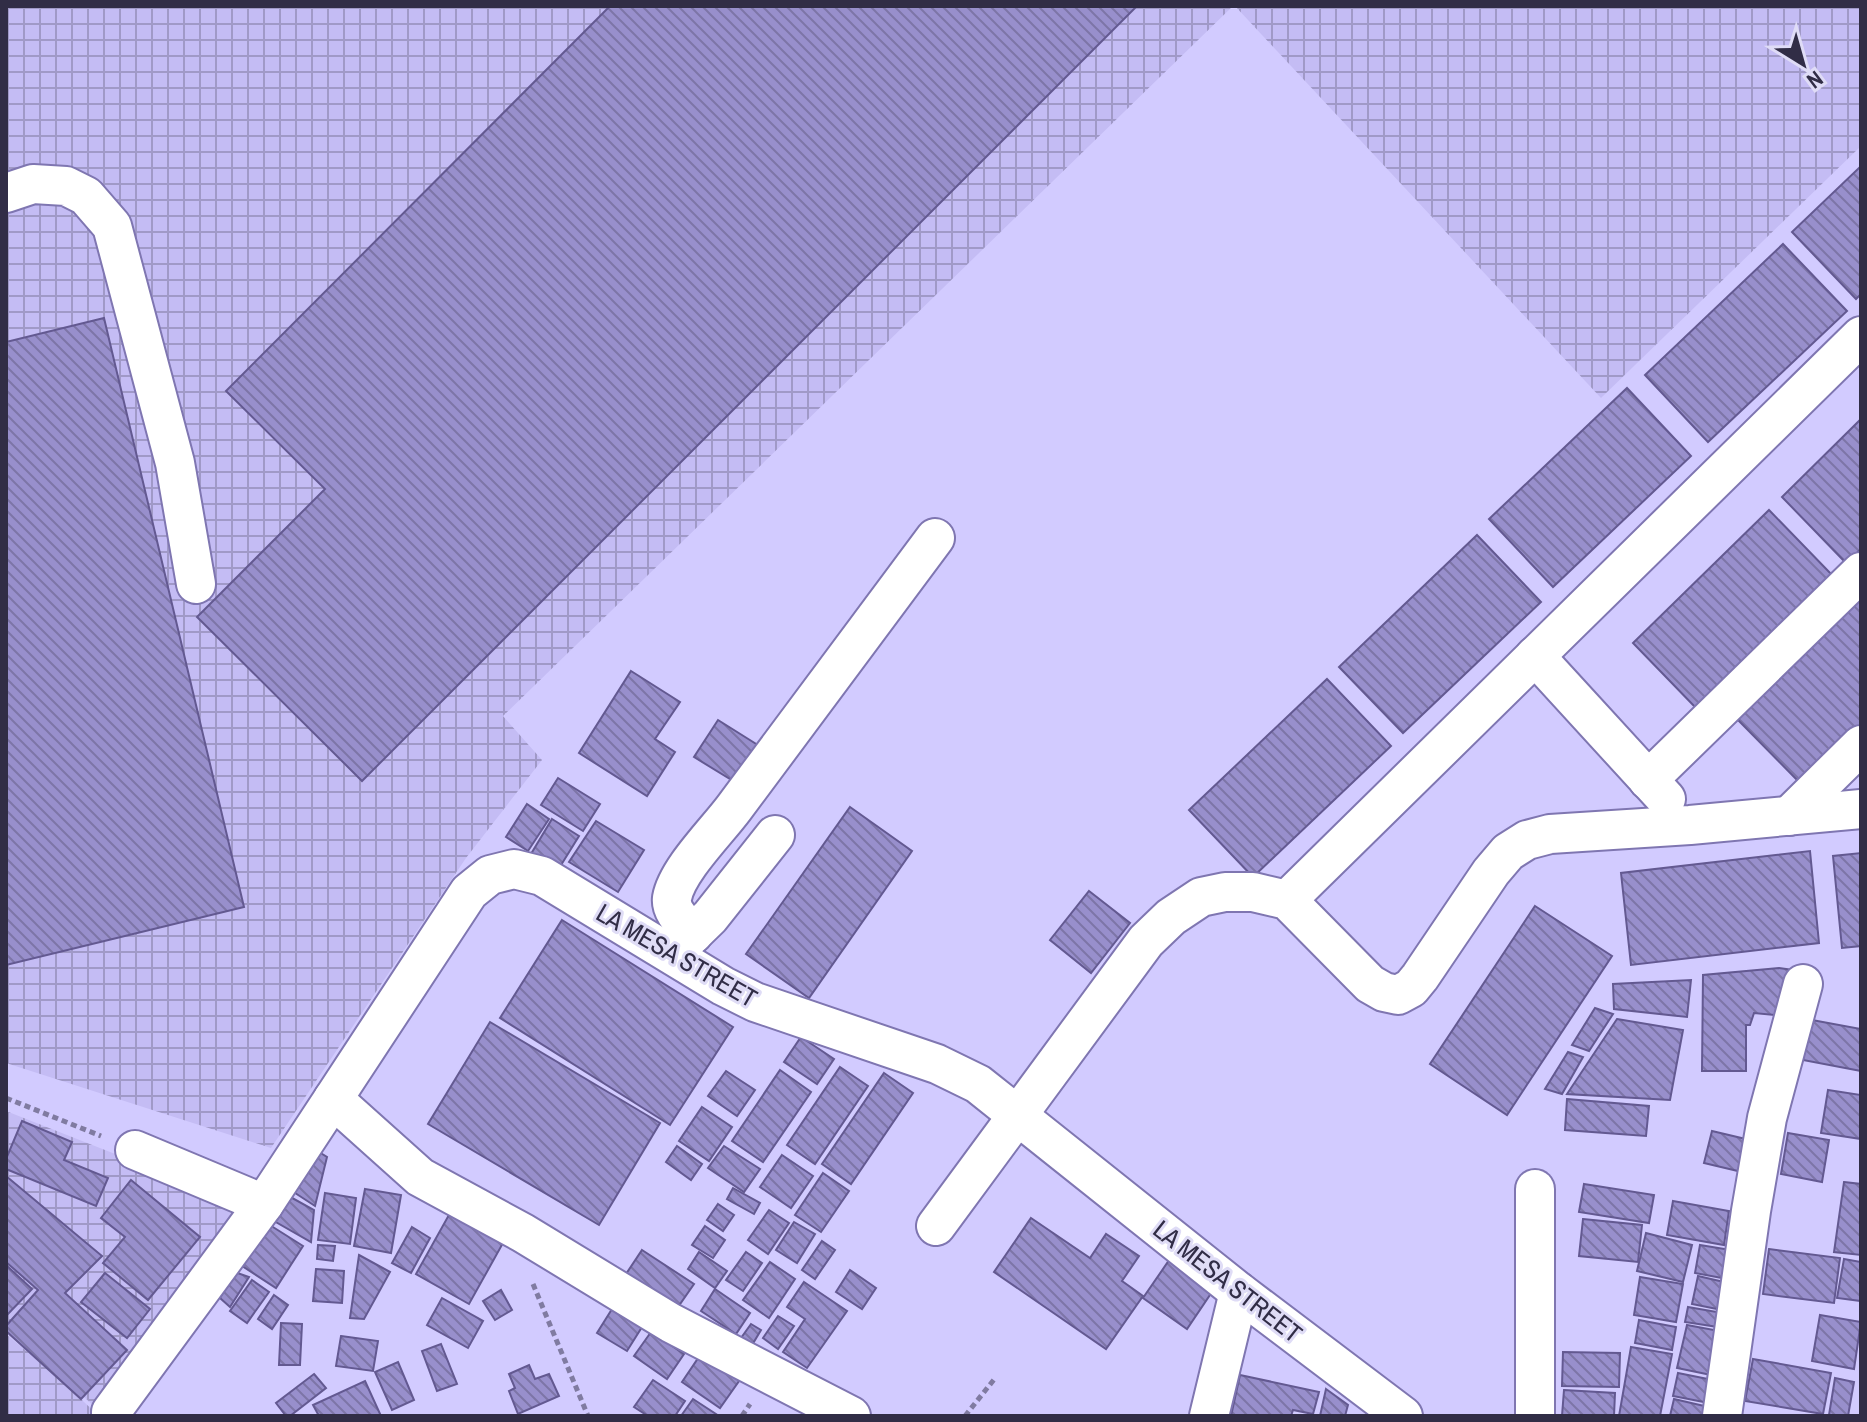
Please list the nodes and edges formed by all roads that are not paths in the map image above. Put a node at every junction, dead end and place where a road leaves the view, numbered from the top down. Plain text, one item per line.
1 (6, 193) edge
2 (1861, 336) edge
3 (935, 538) dead end
4 (1861, 572) edge
5 (196, 584) dead end
6 (1535, 656) junction
7 (1861, 745) edge
8 (1648, 780) junction
9 (1861, 809) edge
10 (1789, 816) junction
11 (1690, 825) junction
12 (775, 835) dead end
13 (1287, 900) junction
14 (682, 944) junction
15 (1803, 984) dead end
16 (333, 1099) junction
17 (1018, 1115) junction
18 (135, 1150) road end
19 (1535, 1189) dead end
20 (264, 1204) junction
21 (936, 1226) dead end
22 (1239, 1292) junction
23 (111, 1414) edge
24 (851, 1416) edge
25 (1209, 1416) edge
26 (1403, 1416) edge
27 (1535, 1416) edge
28 (1722, 1416) edge

1 - 5 street
2 - 6 street
3 - 14 street
4 - 8 street
6 - 8 street
6 - 13 street
7 - 10 street
8 - 11 street
9 - 10 street
10 - 11 street
11 - 13 street
12 - 14 street
13 - 17 street
14 - 16 street, LA MESA STREET
14 - 17 street, LA MESA STREET
15 - 28 street
16 - 20 street, LA MESA STREET
16 - 24 street
17 - 21 street
17 - 22 street, LA MESA STREET
18 - 20 street
19 - 27 street
20 - 23 street, LA MESA STREET
22 - 25 street
22 - 26 street, LA MESA STREET

